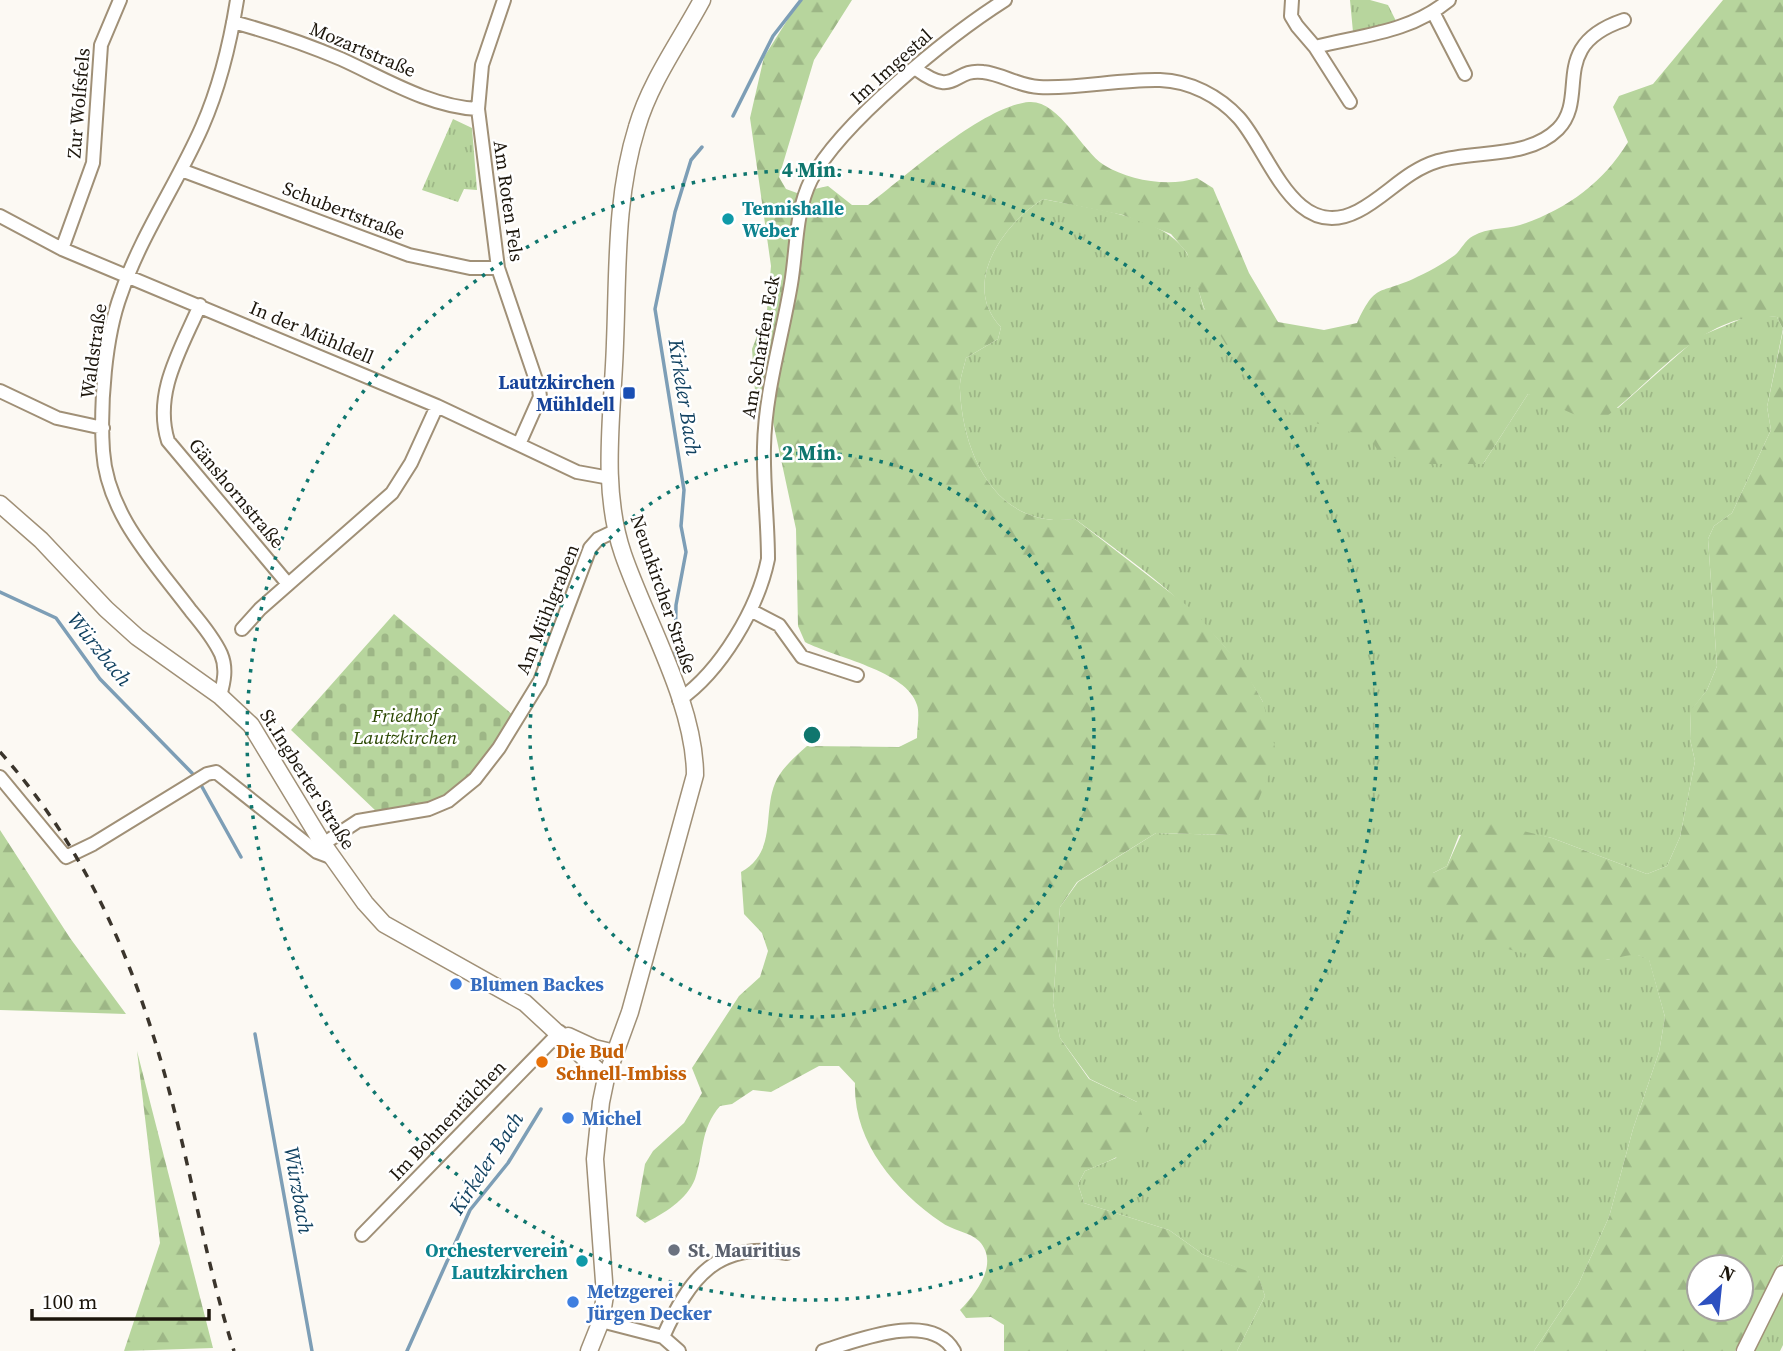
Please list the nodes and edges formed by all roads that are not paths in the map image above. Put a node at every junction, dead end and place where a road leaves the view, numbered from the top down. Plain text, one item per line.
1 (120, 0) edge
2 (237, 0) edge
3 (503, 0) edge
4 (702, 0) edge
5 (1005, 0) edge
6 (1292, 0) edge
7 (1449, 0) edge
8 (1433, 12) junction
9 (1624, 20) dead end
10 (233, 22) junction
11 (1315, 47) junction
12 (916, 69) junction
13 (1465, 74) dead end
14 (1350, 102) dead end
15 (478, 109) junction
16 (181, 170) junction
17 (814, 174) joint
18 (0, 216) edge
19 (62, 249) junction
20 (498, 268) junction
21 (128, 275) junction
22 (200, 305) junction
23 (0, 390) edge
24 (437, 406) junction
25 (103, 428) junction
26 (520, 442) junction
27 (610, 478) junction
28 (0, 504) edge
29 (617, 530) junction
30 (288, 584) junction
31 (752, 611) junction
32 (242, 629) dead end
33 (856, 674) dead end
34 (220, 696) junction
35 (679, 700) junction
36 (0, 777) edge
37 (323, 844) junction
38 (333, 859) junction
39 (560, 1032) junction
40 (615, 1053) junction
41 (606, 1078) junction
42 (362, 1235) dead end
43 (787, 1253) dead end
44 (1783, 1274) edge
45 (601, 1321) junction
46 (663, 1337) junction
47 (589, 1351) edge
48 (679, 1351) edge
49 (823, 1351) edge
50 (954, 1351) edge
51 (1745, 1351) edge

1 - 19 street, Zur Wolfsfels
2 - 10 street, Waldstraße
3 - 15 street, Am Roten Fels
4 - 27 main road, Neunkircher Straße
5 - 12 street, Im Imgestal
6 - 11 street
7 - 8 street
8 - 11 street
8 - 13 street
9 - 12 street
10 - 15 street, Mozartstraße
10 - 16 street, Waldstraße
11 - 14 street
12 - 17 street, Im Imgestal
15 - 20 street, Am Roten Fels
16 - 20 street, Schubertstraße
16 - 21 street, Waldstraße
17 - 31 street, Am Scharfen Eck
18 - 19 street, In der Mühldell
19 - 21 street, In der Mühldell
20 - 26 street, Am Roten Fels
21 - 22 street, In der Mühldell
21 - 25 street, Waldstraße
22 - 24 street, In der Mühldell
22 - 30 street, Gänshornstraße
23 - 25 street
24 - 26 street, In der Mühldell
24 - 30 street
25 - 34 street, Waldstraße
26 - 27 street, In der Mühldell
27 - 29 main road, Neunkircher Straße
28 - 34 main road, St.Ingberter Straße
29 - 35 main road, Neunkircher Straße
29 - 37 street, Am Mühlgraben
30 - 32 street
31 - 33 street
31 - 35 street, Am Scharfen Eck
34 - 37 main road, St.Ingberter Straße
35 - 40 main road, Neunkircher Straße
36 - 38 street
37 - 38 main road, St.Ingberter Straße
38 - 39 main road, St.Ingberter Straße
39 - 40 main road, St.Ingberter Straße
39 - 41 main road, St.Ingberter Straße
39 - 42 street, Im Bohnentälchen
40 - 41 main road, Neunkircher Straße
41 - 45 main road, Neunkircher Straße
43 - 46 street
44 - 51 main road
45 - 46 street
45 - 47 main road, Neunkircher Straße
46 - 48 street
49 - 50 street

